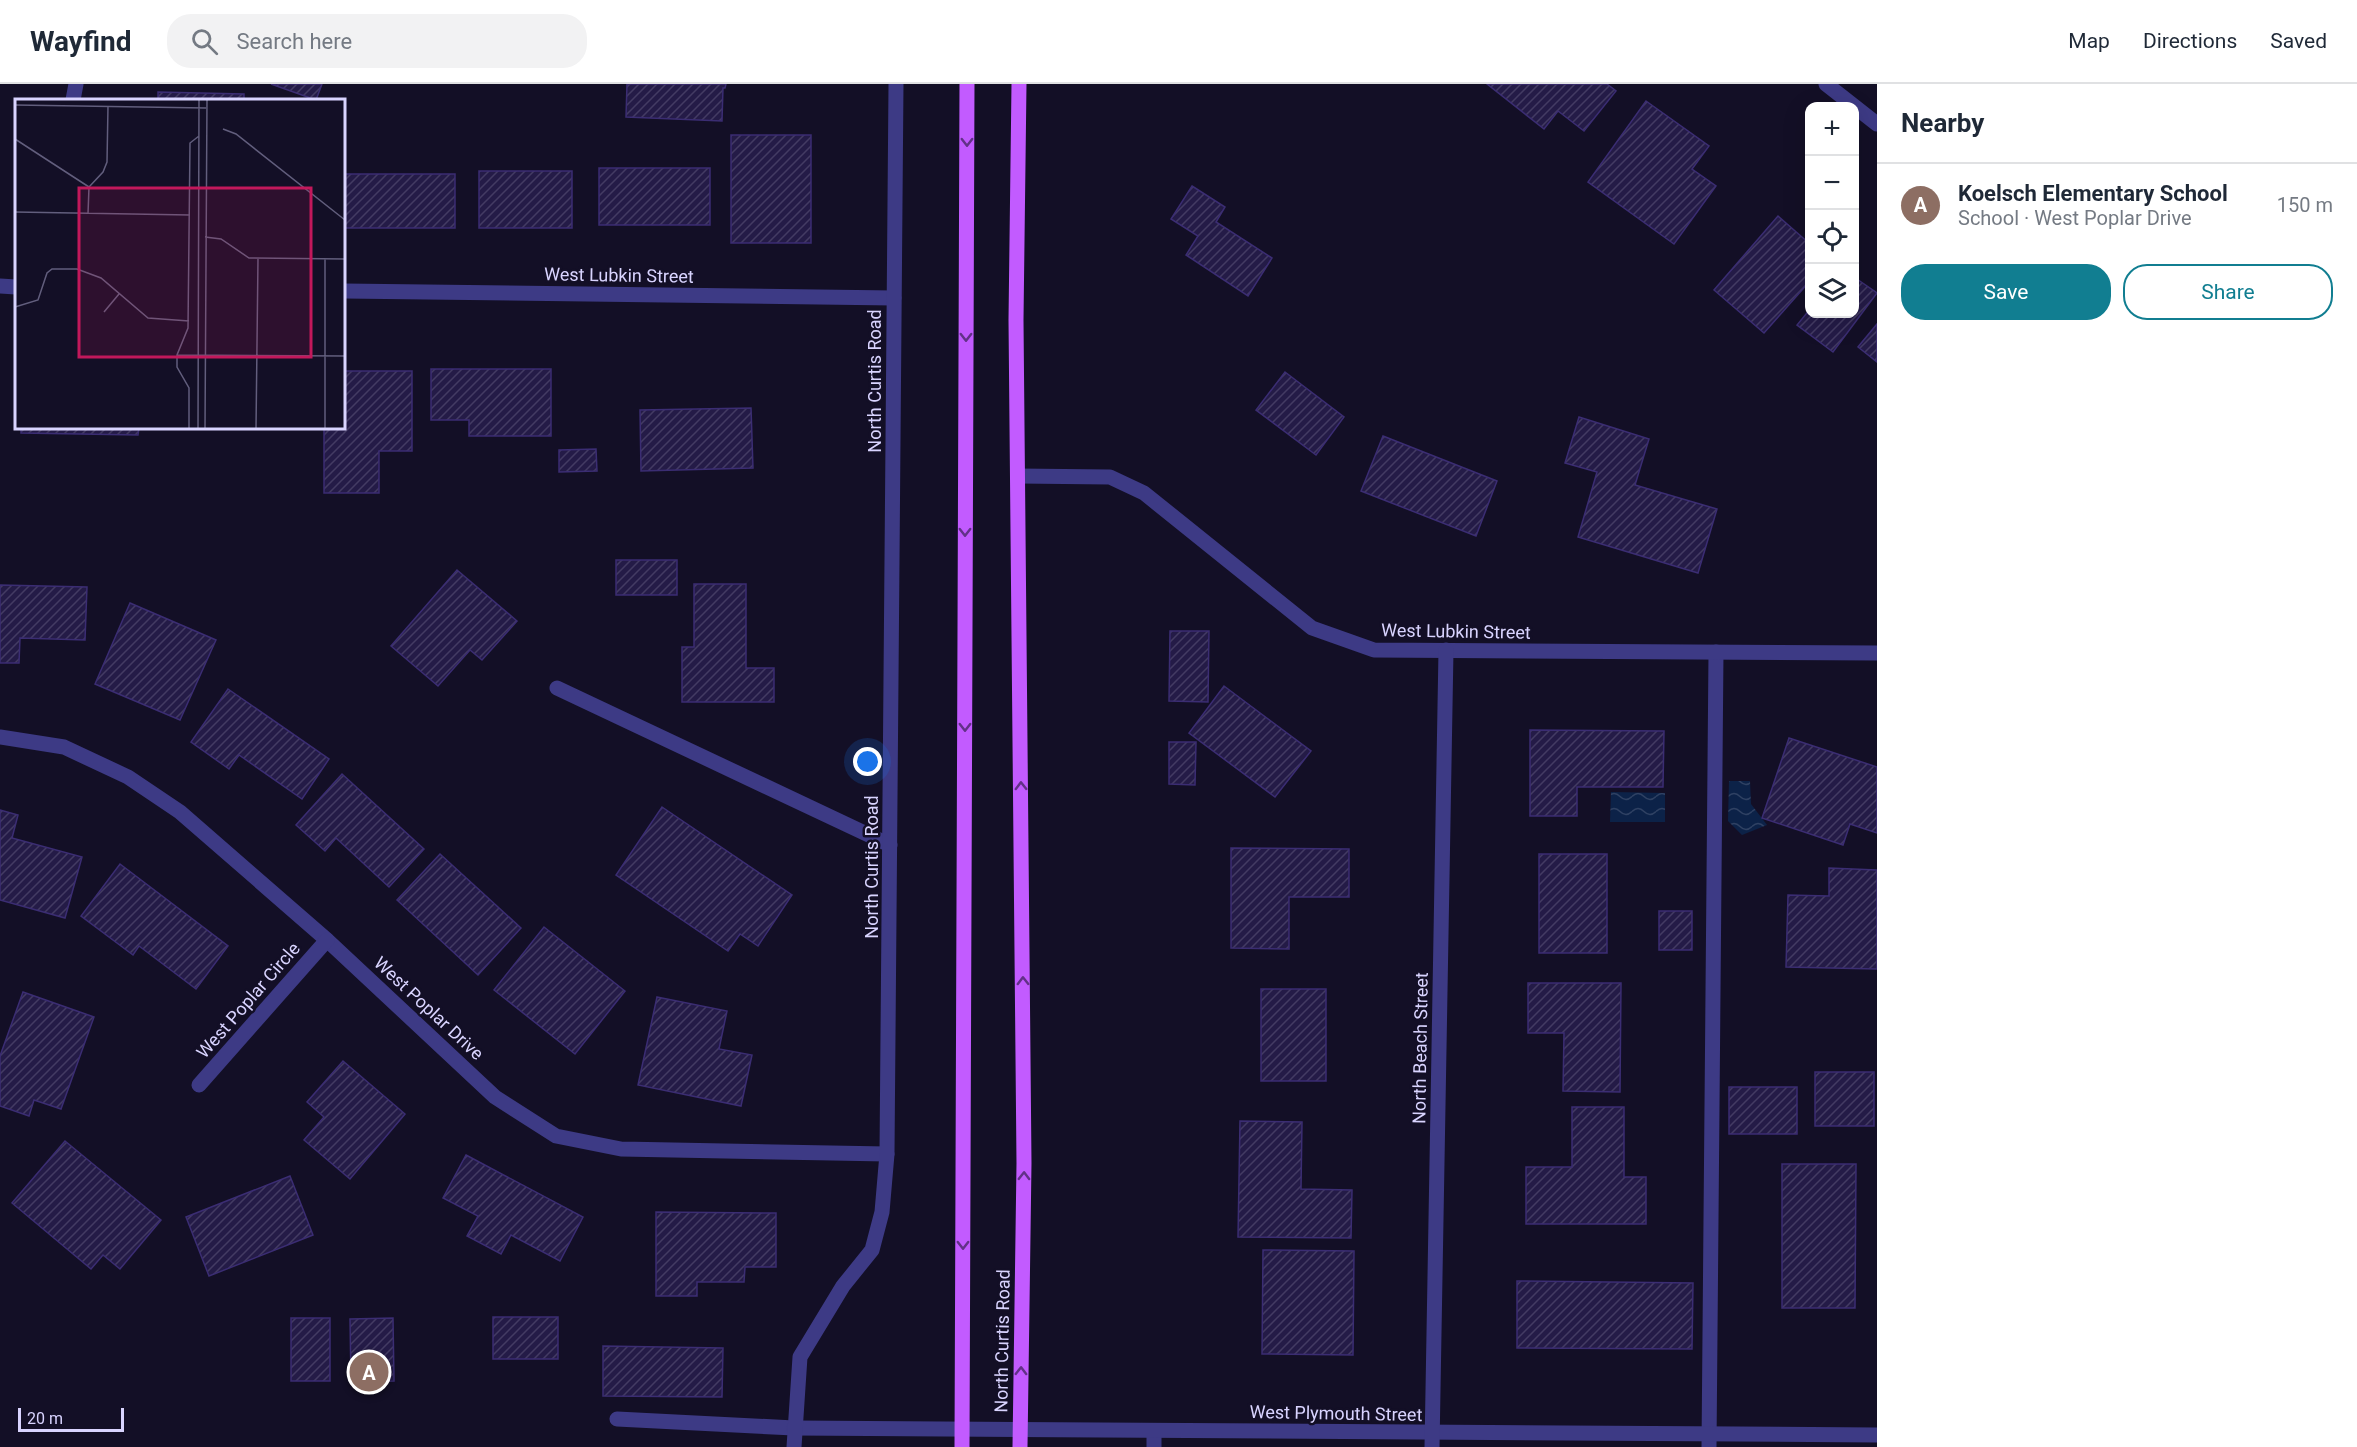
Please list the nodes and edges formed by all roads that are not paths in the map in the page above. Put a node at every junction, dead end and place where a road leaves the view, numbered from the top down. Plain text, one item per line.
1 (76, 84) edge
2 (896, 84) edge
3 (967, 84) edge
4 (1019, 84) edge
5 (1827, 84) edge
6 (73, 99) edge
7 (1877, 124) edge
8 (0, 286) edge
9 (15, 287) edge
10 (345, 291) edge
11 (894, 298) junction
12 (1018, 476) junction
13 (1446, 650) junction
14 (1716, 652) junction
15 (1877, 653) edge
16 (557, 688) dead end
17 (0, 736) edge
18 (890, 845) junction
19 (327, 940) junction
20 (199, 1085) dead end
21 (887, 1154) junction
22 (617, 1419) dead end
23 (794, 1428) junction
24 (962, 1429) junction
25 (1020, 1429) junction
26 (1154, 1431) junction
27 (1877, 1436) edge
28 (1432, 1440) edge
29 (1709, 1441) edge
30 (794, 1447) edge
31 (962, 1447) edge
32 (1020, 1447) edge
33 (1154, 1447) edge

1 - 6 street
2 - 11 street, North Curtis Road
3 -> 24 main road
4 - 12 main road, North Curtis Road
5 - 7 street
8 - 9 street
10 - 11 street, West Lubkin Street
11 - 18 street, North Curtis Road
12 - 13 street, West Lubkin Street
25 -> 12 main road, North Curtis Road
13 - 14 street, West Lubkin Street
13 - 28 street, North Beach Street
14 - 15 street, West Lubkin Street
14 - 29 street
16 - 18 street
17 - 19 street, West Poplar Drive
18 - 21 street, North Curtis Road
19 - 20 street, West Poplar Circle
19 - 21 street, West Poplar Drive
21 - 23 street, North Curtis Road
22 - 23 street, West Plymouth Street
23 - 24 street, West Plymouth Street
23 - 30 street, North Curtis Road
24 - 25 street, West Plymouth Street
24 - 31 main road
25 - 26 street, West Plymouth Street
25 - 32 main road, North Curtis Road
26 - 28 street, West Plymouth Street
26 - 33 street
27 - 29 street, West Plymouth Street
28 - 29 street, West Plymouth Street

